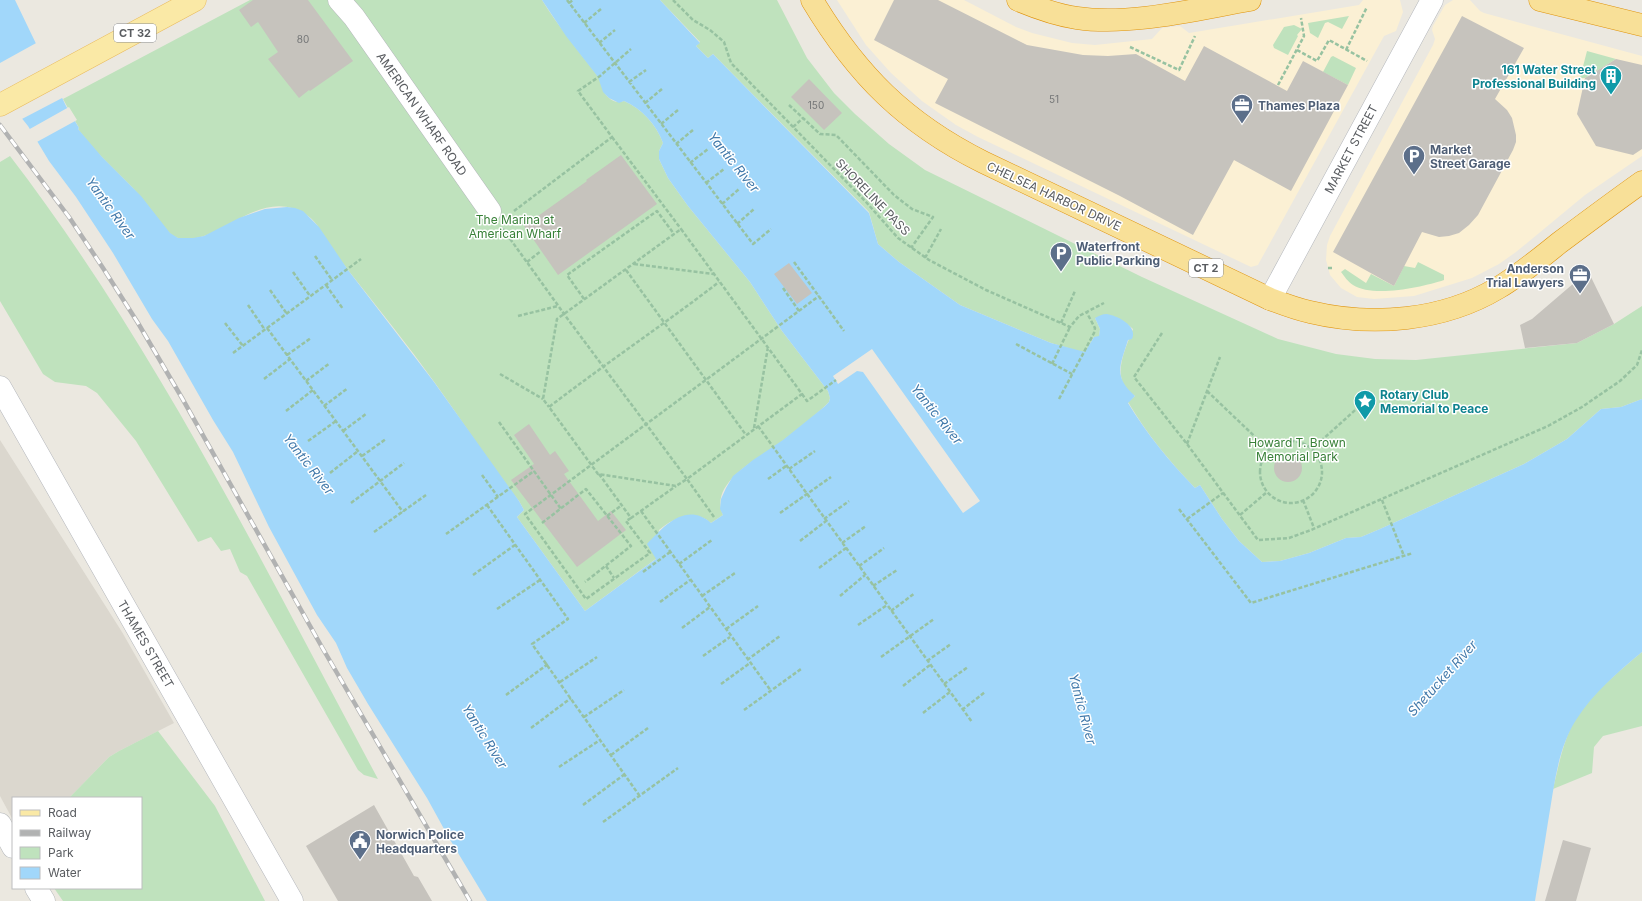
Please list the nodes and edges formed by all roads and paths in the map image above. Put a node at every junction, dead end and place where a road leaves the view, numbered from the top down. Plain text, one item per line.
1 (339, 0) edge
2 (566, 0) edge
3 (572, 0) edge
4 (673, 0) edge
5 (812, 0) edge
6 (1018, 0) edge
7 (1250, 0) edge
8 (1432, 0) edge
9 (1540, 0) edge
10 (191, 1) edge
11 (569, 3) junction
12 (1367, 7) dead end
13 (351, 9) edge
14 (601, 10) dead end
15 (1301, 18) dead end
16 (584, 23) junction
17 (1642, 25) edge
18 (615, 30) dead end
19 (1195, 36) dead end
20 (599, 43) junction
21 (1130, 47) dead end
22 (631, 49) dead end
23 (1297, 50) junction
24 (1346, 50) junction
25 (1367, 61) dead end
26 (614, 63) junction
27 (646, 70) dead end
28 (629, 82) junction
29 (1278, 85) dead end
30 (662, 89) dead end
31 (645, 103) junction
32 (0, 104) edge
33 (789, 105) dead end
34 (678, 110) dead end
35 (803, 118) junction
36 (660, 124) junction
37 (793, 127) junction
38 (693, 130) dead end
39 (612, 137) junction
40 (676, 144) junction
41 (708, 149) dead end
42 (690, 163) junction
43 (724, 169) dead end
44 (1642, 182) edge
45 (706, 183) junction
46 (739, 189) dead end
47 (722, 204) junction
48 (754, 209) dead end
49 (494, 217) junction
50 (737, 224) junction
51 (681, 229) junction
52 (771, 229) dead end
53 (941, 229) dead end
54 (674, 234) junction
55 (912, 248) junction
56 (541, 251) dead end
57 (315, 256) dead end
58 (925, 258) junction
59 (361, 259) dead end
60 (527, 262) junction
61 (794, 262) dead end
62 (634, 264) junction
63 (1328, 268) dead end
64 (1334, 268) dead end
65 (626, 270) junction
66 (293, 272) dead end
67 (714, 274) junction
68 (332, 280) junction
69 (719, 282) junction
70 (326, 285) junction
71 (782, 288) dead end
72 (270, 290) dead end
73 (1076, 291) dead end
74 (310, 296) junction
75 (819, 296) junction
76 (1270, 299) junction
77 (584, 300) junction
78 (1104, 304) dead end
79 (248, 306) dead end
80 (558, 306) junction
81 (343, 309) dead end
82 (799, 312) junction
83 (1087, 313) junction
84 (287, 314) junction
85 (564, 314) junction
86 (518, 316) dead end
87 (225, 323) dead end
88 (665, 323) junction
89 (1061, 323) junction
90 (1070, 327) junction
91 (266, 329) junction
92 (844, 331) dead end
93 (1162, 333) dead end
94 (311, 338) dead end
95 (762, 340) junction
96 (1016, 344) dead end
97 (243, 346) junction
98 (768, 347) junction
99 (1642, 350) edge
100 (233, 353) dead end
101 (287, 355) junction
102 (1220, 356) dead end
103 (290, 359) junction
104 (330, 363) dead end
105 (1052, 364) junction
106 (602, 366) junction
107 (500, 374) dead end
108 (1072, 374) junction
109 (264, 379) dead end
110 (706, 380) junction
111 (836, 380) dead end
112 (306, 381) junction
113 (0, 387) edge
114 (348, 388) dead end
115 (313, 390) junction
116 (1207, 391) junction
117 (802, 394) junction
118 (1373, 394) dead end
119 (543, 399) junction
120 (1059, 399) dead end
121 (324, 406) junction
122 (549, 407) junction
123 (286, 411) dead end
124 (366, 414) dead end
125 (336, 421) junction
126 (499, 422) dead end
127 (646, 424) junction
128 (758, 426) junction
129 (754, 429) junction
130 (343, 431) junction
131 (746, 435) junction
132 (386, 439) dead end
133 (308, 441) dead end
134 (1187, 444) junction
135 (1312, 449) junction
136 (1268, 450) junction
137 (815, 451) dead end
138 (358, 452) junction
139 (362, 456) junction
140 (404, 463) dead end
141 (592, 464) junction
142 (787, 468) junction
143 (534, 471) junction
144 (330, 473) dead end
145 (598, 474) junction
146 (482, 475) dead end
147 (831, 477) dead end
148 (687, 479) junction
149 (768, 479) dead end
150 (676, 486) junction
151 (1267, 492) junction
152 (1223, 493) junction
153 (426, 495) dead end
154 (551, 495) junction
155 (498, 497) junction
156 (1303, 500) junction
157 (1382, 500) junction
158 (848, 501) dead end
159 (351, 503) dead end
160 (487, 505) junction
161 (622, 505) junction
162 (561, 508) junction
163 (1179, 509) dead end
164 (641, 510) junction
165 (403, 512) junction
166 (780, 513) dead end
167 (1240, 515) junction
168 (607, 516) junction
169 (714, 517) dead end
170 (630, 518) junction
171 (1187, 519) junction
172 (825, 520) junction
173 (542, 522) dead end
174 (866, 526) dead end
175 (1314, 528) junction
176 (374, 532) dead end
177 (446, 534) dead end
178 (712, 540) dead end
179 (800, 541) dead end
180 (842, 543) junction
181 (515, 545) junction
182 (846, 548) junction
183 (884, 548) dead end
184 (670, 552) junction
185 (1413, 553) dead end
186 (1404, 556) junction
187 (679, 564) junction
188 (606, 566) junction
189 (859, 566) junction
190 (818, 568) dead end
191 (897, 570) dead end
192 (643, 572) dead end
193 (736, 573) dead end
194 (472, 575) dead end
195 (865, 575) junction
196 (614, 578) junction
197 (540, 580) junction
198 (690, 580) junction
199 (585, 582) dead end
200 (873, 586) junction
201 (915, 593) dead end
202 (702, 596) junction
203 (840, 596) dead end
204 (660, 602) dead end
205 (887, 605) junction
206 (758, 606) dead end
207 (710, 607) junction
208 (497, 609) dead end
209 (891, 611) junction
210 (934, 619) dead end
211 (858, 625) dead end
212 (682, 628) dead end
213 (726, 629) junction
214 (780, 636) dead end
215 (730, 637) junction
216 (951, 644) dead end
217 (703, 656) dead end
218 (597, 657) dead end
219 (882, 657) dead end
220 (747, 660) junction
221 (927, 661) junction
222 (750, 663) junction
223 (548, 664) dead end
224 (930, 665) junction
225 (968, 666) dead end
226 (801, 669) dead end
227 (560, 682) junction
228 (721, 684) dead end
229 (944, 684) junction
230 (903, 686) dead end
231 (624, 690) dead end
232 (770, 691) junction
233 (950, 692) junction
234 (985, 692) dead end
235 (506, 695) dead end
236 (571, 698) junction
237 (744, 710) dead end
238 (962, 710) junction
239 (923, 713) dead end
240 (584, 717) junction
241 (972, 722) dead end
242 (531, 728) dead end
243 (648, 728) dead end
244 (600, 740) junction
245 (611, 755) junction
246 (559, 767) dead end
247 (678, 768) dead end
248 (625, 774) junction
249 (639, 795) junction
250 (583, 805) dead end
251 (603, 822) dead end
252 (0, 824) edge
253 (12, 845) edge
254 (37, 889) edge
255 (44, 901) edge
256 (292, 901) edge

1 - 13 main road, AMERICAN WHARF ROAD
2 - 11 path
3 - 11 path
4 - 37 path, SHORELINE PASS
5 - 76 highway, CHELSEA HARBOR DRIVE / CT 2
6 - 7 highway
8 - 76 main road, MARKET STREET
9 - 17 highway
10 - 32 main road, CT 32
11 - 16 path
12 - 24 path
13 - 49 main road, AMERICAN WHARF ROAD
14 - 16 path
15 - 23 path
16 - 20 path
18 - 20 path
19 - 21 path
20 - 26 path
22 - 26 path
23 - 24 path
23 - 29 path
24 - 25 path
26 - 28 path
26 - 39 path
27 - 28 path
28 - 31 path
30 - 31 path
31 - 36 path
33 - 35 path
34 - 36 path
35 - 37 path
35 - 55 path
36 - 40 path
37 - 55 path, SHORELINE PASS
38 - 40 path
39 - 49 path
39 - 51 path
40 - 42 path
41 - 42 path
42 - 45 path
43 - 45 path
44 - 76 highway, CHELSEA HARBOR DRIVE / CT 2
45 - 47 path
46 - 47 path
47 - 50 path
48 - 50 path
49 - 60 path
50 - 52 path
51 - 54 path
51 - 67 path
53 - 58 path
54 - 62 path
54 - 77 path
55 - 58 path, SHORELINE PASS
56 - 60 path
57 - 68 path
58 - 89 path, SHORELINE PASS
59 - 68 path
60 - 80 path
61 - 75 path
62 - 65 path
62 - 67 path
63 - 64 path
65 - 77 path
65 - 88 path
66 - 74 path
67 - 69 path
68 - 70 path
69 - 88 path
69 - 95 path
70 - 74 path
70 - 81 path
71 - 82 path
72 - 84 path
73 - 89 path
74 - 84 path
75 - 82 path
75 - 92 path
77 - 85 path
78 - 83 path
79 - 91 path
80 - 85 path
80 - 86 path
82 - 95 path
83 - 90 path
83 - 108 path
84 - 91 path
85 - 106 path
85 - 119 path
87 - 97 path
88 - 106 path
88 - 110 path
89 - 90 path, SHORELINE PASS
90 - 105 path
91 - 97 path
91 - 101 path
93 - 134 path
94 - 101 path
95 - 98 path
95 - 110 path
96 - 105 path
97 - 100 path
98 - 117 path
98 - 129 path
99 - 157 path
101 - 103 path
102 - 116 path
103 - 109 path
103 - 112 path
104 - 112 path
105 - 108 path
106 - 122 path
106 - 127 path
107 - 119 path
108 - 120 path
110 - 127 path
110 - 131 path
111 - 117 path
112 - 115 path
113 - 256 main road, THAMES STREET
114 - 121 path
115 - 121 path
115 - 123 path
116 - 134 path
116 - 136 path
117 - 128 path
118 - 135 path
119 - 122 path
121 - 125 path
122 - 141 path
124 - 130 path
125 - 130 path
125 - 133 path
126 - 143 path
127 - 141 path
127 - 148 path
128 - 129 path
128 - 142 path
129 - 131 path
130 - 138 path
131 - 148 path
132 - 139 path
134 - 152 path
135 - 136 path
135 - 156 path
136 - 151 path
137 - 142 path
138 - 139 path
138 - 144 path
139 - 165 path
140 - 159 path
141 - 145 path
141 - 154 path
142 - 149 path
142 - 172 path
143 - 154 path
143 - 155 path
145 - 150 path
145 - 161 path
146 - 155 path
147 - 166 path
148 - 150 path
148 - 169 path
150 - 164 path
151 - 156 path
151 - 167 path
152 - 167 path
152 - 171 path
153 - 165 path
154 - 162 path
154 - 196 path
155 - 160 path
156 - 175 path
157 - 175 path
157 - 186 path
158 - 172 path
160 - 177 path
160 - 181 path
161 - 168 path
161 - 170 path
162 - 168 path
162 - 173 path
163 - 171 path
164 - 170 path
164 - 184 path
165 - 176 path
167 - 175 path
168 - 188 path
170 - 196 path
171 - 186 path
172 - 179 path
172 - 180 path
174 - 180 path
178 - 187 path
180 - 182 path
181 - 194 path
181 - 197 path
182 - 189 path
182 - 190 path
183 - 189 path
184 - 187 path
184 - 192 path
185 - 186 path
187 - 198 path
188 - 196 path
188 - 199 path
189 - 195 path
191 - 200 path
193 - 202 path
195 - 200 path
195 - 203 path
197 - 208 path
197 - 227 path
198 - 202 path
198 - 204 path
200 - 205 path
201 - 209 path
202 - 207 path
205 - 209 path
205 - 211 path
206 - 213 path
207 - 212 path
207 - 213 path
209 - 221 path
210 - 219 path
213 - 215 path
214 - 220 path
215 - 217 path
215 - 220 path
216 - 221 path
218 - 227 path
220 - 222 path
221 - 224 path
222 - 228 path
222 - 232 path
223 - 235 path
224 - 229 path
224 - 230 path
225 - 229 path
226 - 232 path
227 - 236 path
229 - 233 path
231 - 240 path
232 - 237 path
233 - 238 path
233 - 239 path
234 - 238 path
236 - 240 path
236 - 242 path
238 - 241 path
240 - 244 path
243 - 245 path
244 - 245 path
244 - 246 path
245 - 248 path
247 - 249 path
248 - 249 path
248 - 250 path
249 - 251 path
252 - 253 main road
254 - 255 main road

